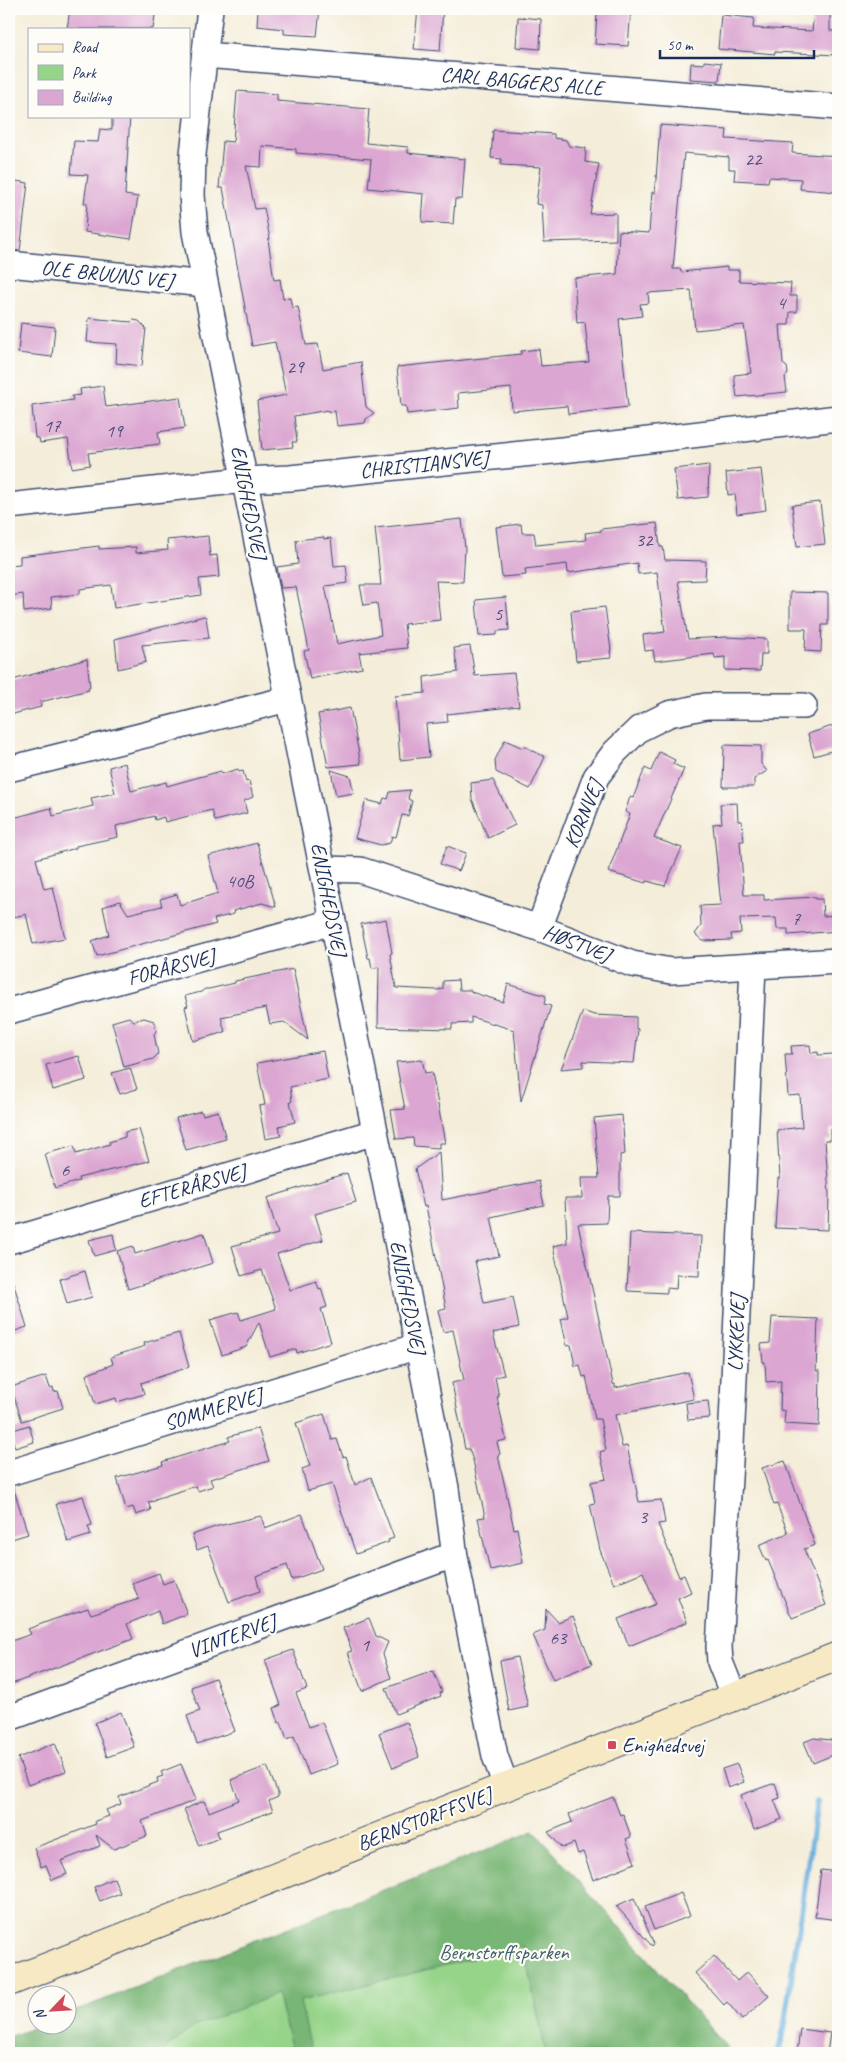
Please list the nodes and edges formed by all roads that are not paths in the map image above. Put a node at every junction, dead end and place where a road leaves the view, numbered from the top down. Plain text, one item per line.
1 (210, 9) edge
2 (205, 55) junction
3 (838, 108) edge
4 (9, 264) edge
5 (205, 284) junction
6 (838, 418) edge
7 (244, 480) junction
8 (9, 506) edge
9 (288, 699) junction
10 (804, 706) dead end
11 (9, 769) edge
12 (323, 869) junction
13 (333, 922) junction
14 (539, 928) junction
15 (838, 961) edge
16 (753, 967) junction
17 (9, 1011) edge
18 (375, 1132) junction
19 (9, 1241) edge
20 (418, 1346) junction
21 (9, 1473) edge
22 (455, 1557) junction
23 (838, 1656) edge
24 (734, 1697) junction
25 (9, 1718) edge
26 (506, 1786) junction
27 (9, 1982) edge

1 - 2 street, ENIGHEDSVEJ
2 - 3 street, CARL BAGGERS ALLE
2 - 5 street, ENIGHEDSVEJ
4 - 5 street, OLE BRUUNS VEJ
5 - 7 street, ENIGHEDSVEJ
6 - 7 street, CHRISTIANSVEJ
7 - 8 street, CHRISTIANSVEJ
7 - 9 street, ENIGHEDSVEJ
9 - 11 street
9 - 12 street, ENIGHEDSVEJ
10 - 14 street, KORNVEJ
12 - 13 street, ENIGHEDSVEJ
12 - 14 street, HØSTVEJ
13 - 17 street, FORÅRSVEJ
13 - 18 street, ENIGHEDSVEJ
14 - 16 street, HØSTVEJ
15 - 16 street, HØSTVEJ
16 - 24 street, LYKKEVEJ
18 - 19 street, EFTERÅRSVEJ
18 - 20 street, ENIGHEDSVEJ
20 - 21 street, SOMMERVEJ
20 - 22 street, ENIGHEDSVEJ
22 - 25 street, VINTERVEJ
22 - 26 street, ENIGHEDSVEJ
23 - 24 street, BERNSTORFFSVEJ
24 - 26 street, BERNSTORFFSVEJ
26 - 27 street, BERNSTORFFSVEJ

